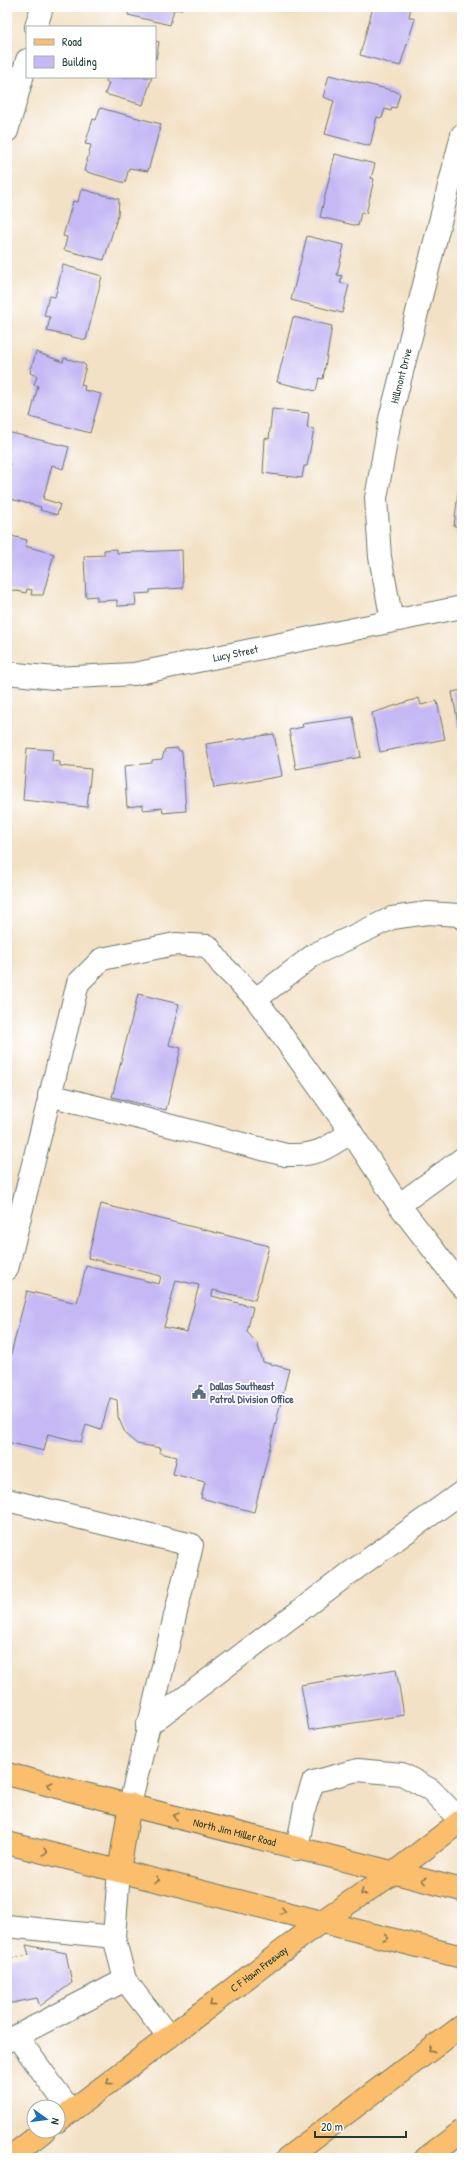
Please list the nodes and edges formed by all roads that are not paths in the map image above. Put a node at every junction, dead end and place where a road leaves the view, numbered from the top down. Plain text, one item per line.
1 (42, 7) edge
2 (36, 26) edge
3 (26, 64) edge
4 (7, 131) edge
5 (462, 135) edge
6 (462, 607) edge
7 (392, 621) junction
8 (7, 673) edge
9 (462, 918) edge
10 (256, 999) junction
11 (49, 1095) junction
12 (351, 1132) junction
13 (462, 1158) edge
14 (399, 1205) junction
15 (7, 1269) edge
16 (462, 1287) edge
17 (462, 1492) edge
18 (7, 1500) edge
19 (147, 1726) junction
20 (7, 1774) edge
21 (130, 1804) junction
22 (461, 1820) edge
23 (7, 1843) edge
24 (297, 1848) junction
25 (119, 1871) junction
26 (395, 1872) junction
27 (462, 1890) edge
28 (322, 1921) junction
29 (7, 1926) edge
30 (114, 1937) junction
31 (462, 1958) edge
32 (125, 1980) junction
33 (462, 2026) edge
34 (169, 2037) junction
35 (12, 2039) edge
36 (53, 2099) edge
37 (66, 2114) edge
38 (462, 2131) edge
39 (34, 2139) edge
40 (9, 2158) edge
41 (287, 2158) edge
42 (426, 2158) edge

1 - 2 street
3 - 4 street
5 - 7 street, Hillmont Drive
6 - 7 street, Lucy Street
7 - 8 street, Lucy Street
9 - 10 street
10 - 11 street
10 - 12 street
11 - 12 street
11 - 15 street
12 - 14 street
13 - 14 street
14 - 16 street
17 - 19 street
18 - 19 street
19 - 21 street
21 -> 20 main road, North Jim Miller Road
24 -> 21 main road, North Jim Miller Road
21 - 25 main road
22 - 24 street
22 - 26 main road, C F Hawn Freeway
23 -> 25 main road
24 - 26 main road, North Jim Miller Road
25 -> 28 main road
25 - 30 street
27 -> 26 main road, North Jim Miller Road
26 -> 28 main road, C F Hawn Freeway
28 -> 31 main road
28 -> 34 main road, C F Hawn Freeway
29 - 30 street
30 - 32 street
32 - 34 street
32 - 35 street
33 -> 41 main road
34 -> 37 main road, C F Hawn Freeway
35 - 36 street
38 - 42 main road
39 - 40 main road

